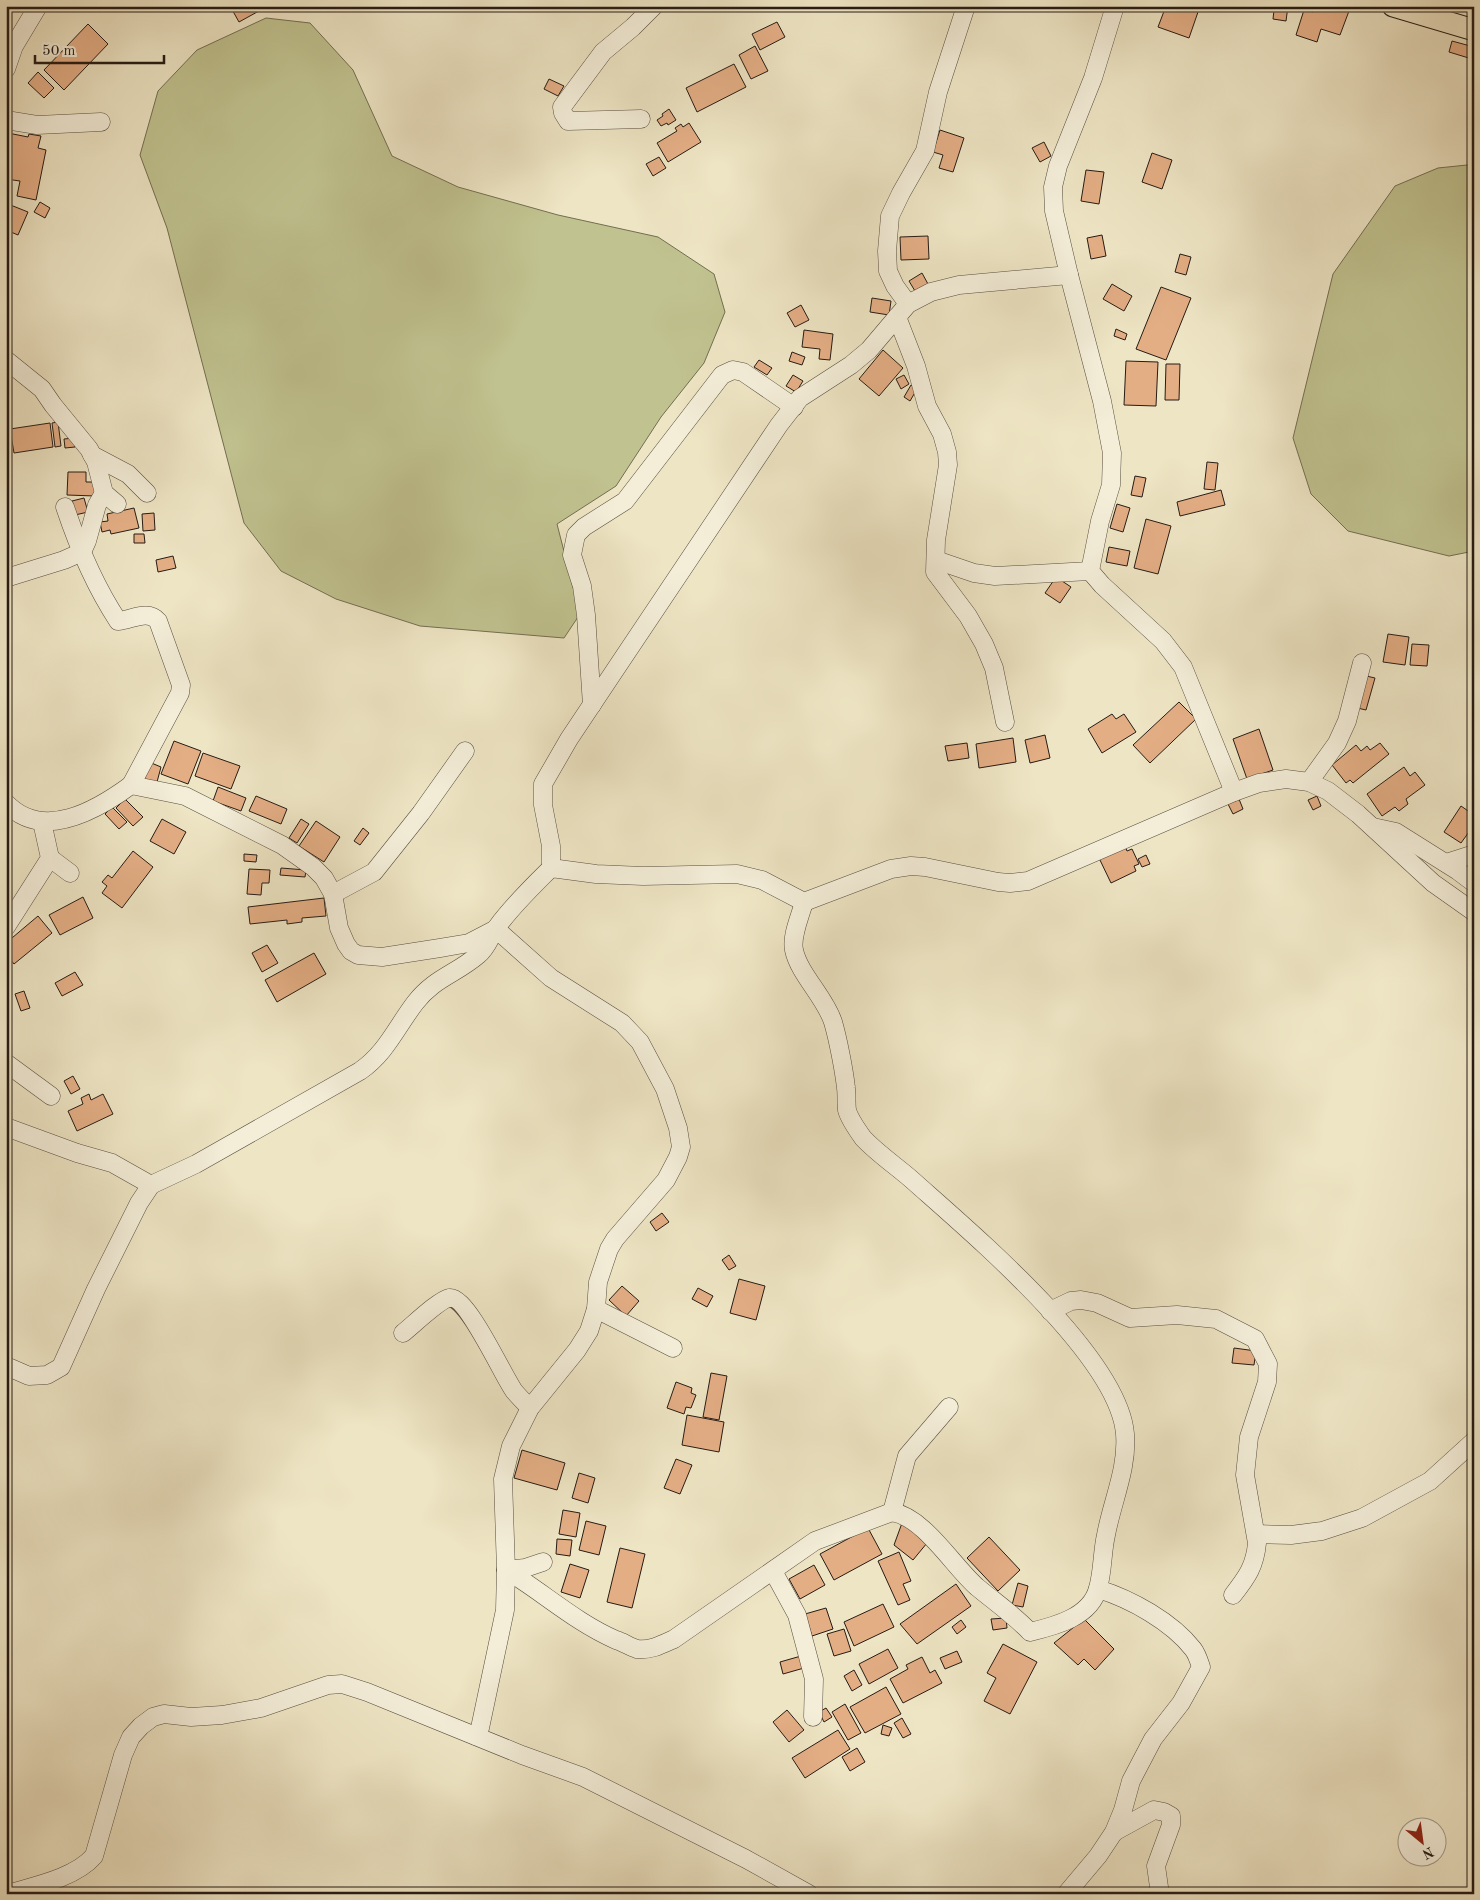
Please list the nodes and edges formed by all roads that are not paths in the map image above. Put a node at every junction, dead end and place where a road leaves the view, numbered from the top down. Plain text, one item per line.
1 (38, 6) edge
2 (654, 6) edge
3 (966, 6) edge
4 (1115, 6) edge
5 (1393, 6) edge
6 (1474, 30) edge
7 (6, 69) edge
8 (640, 118) dead end
9 (6, 120) edge
10 (101, 122) dead end
11 (1069, 275) junction
12 (902, 311) junction
13 (6, 360) edge
14 (794, 407) junction
15 (92, 455) junction
16 (147, 493) dead end
17 (65, 507) dead end
18 (82, 552) junction
19 (936, 560) junction
20 (1090, 571) junction
21 (6, 578) edge
22 (1362, 663) dead end
23 (592, 705) junction
24 (1006, 722) dead end
25 (466, 751) dead end
26 (1309, 782) junction
27 (131, 785) junction
28 (1234, 792) junction
29 (6, 803) edge
30 (42, 822) junction
31 (1373, 827) junction
32 (1474, 854) edge
33 (50, 858) junction
34 (1446, 863) junction
35 (551, 868) junction
36 (70, 873) dead end
37 (1474, 883) edge
38 (333, 894) junction
39 (804, 902) junction
40 (1474, 912) edge
41 (6, 928) edge
42 (496, 929) junction
43 (6, 1063) edge
44 (51, 1096) dead end
45 (6, 1127) edge
46 (151, 1185) junction
47 (596, 1309) junction
48 (1050, 1311) junction
49 (402, 1333) dead end
50 (673, 1348) dead end
51 (6, 1366) edge
52 (949, 1407) dead end
53 (530, 1408) junction
54 (1474, 1441) edge
55 (892, 1512) junction
56 (1256, 1534) junction
57 (543, 1562) dead end
58 (506, 1570) junction
59 (773, 1571) junction
60 (1098, 1589) junction
61 (1232, 1595) dead end
62 (814, 1717) dead end
63 (476, 1736) junction
64 (1114, 1832) junction
65 (7, 1894) edge
66 (809, 1894) edge
67 (1066, 1894) edge
68 (1160, 1894) edge

1 - 7 street
2 - 8 street
3 - 12 street
4 - 11 street
5 - 6 main road
9 - 10 street
11 - 12 street
11 - 20 street
12 - 14 street
12 - 19 street
13 - 15 street
14 - 23 street
14 - 23 street
15 - 16 street
15 - 18 street
17 - 18 street
18 - 21 street
18 - 27 street
19 - 20 street
19 - 24 street
20 - 28 street
22 - 26 street
23 - 35 street
25 - 38 street
26 - 28 street
26 - 31 street
27 - 30 street
27 - 38 street
28 - 39 street
29 - 30 street
30 - 33 street
31 - 34 street
31 - 40 street
32 - 34 street
33 - 36 street
33 - 41 street
34 - 37 street
35 - 39 street
35 - 42 street
38 - 42 street
39 - 48 street
42 - 46 street
42 - 47 street
43 - 44 street
45 - 46 street
46 - 51 street
47 - 50 street
47 - 53 street
48 - 56 street
48 - 60 street
49 - 53 street
52 - 55 street
53 - 58 street
54 - 56 street
55 - 59 street
55 - 60 street
56 - 61 street
57 - 58 street
58 - 59 street
58 - 63 street
59 - 62 street
60 - 64 street
63 - 65 street
63 - 66 street
64 - 67 street
64 - 68 street

